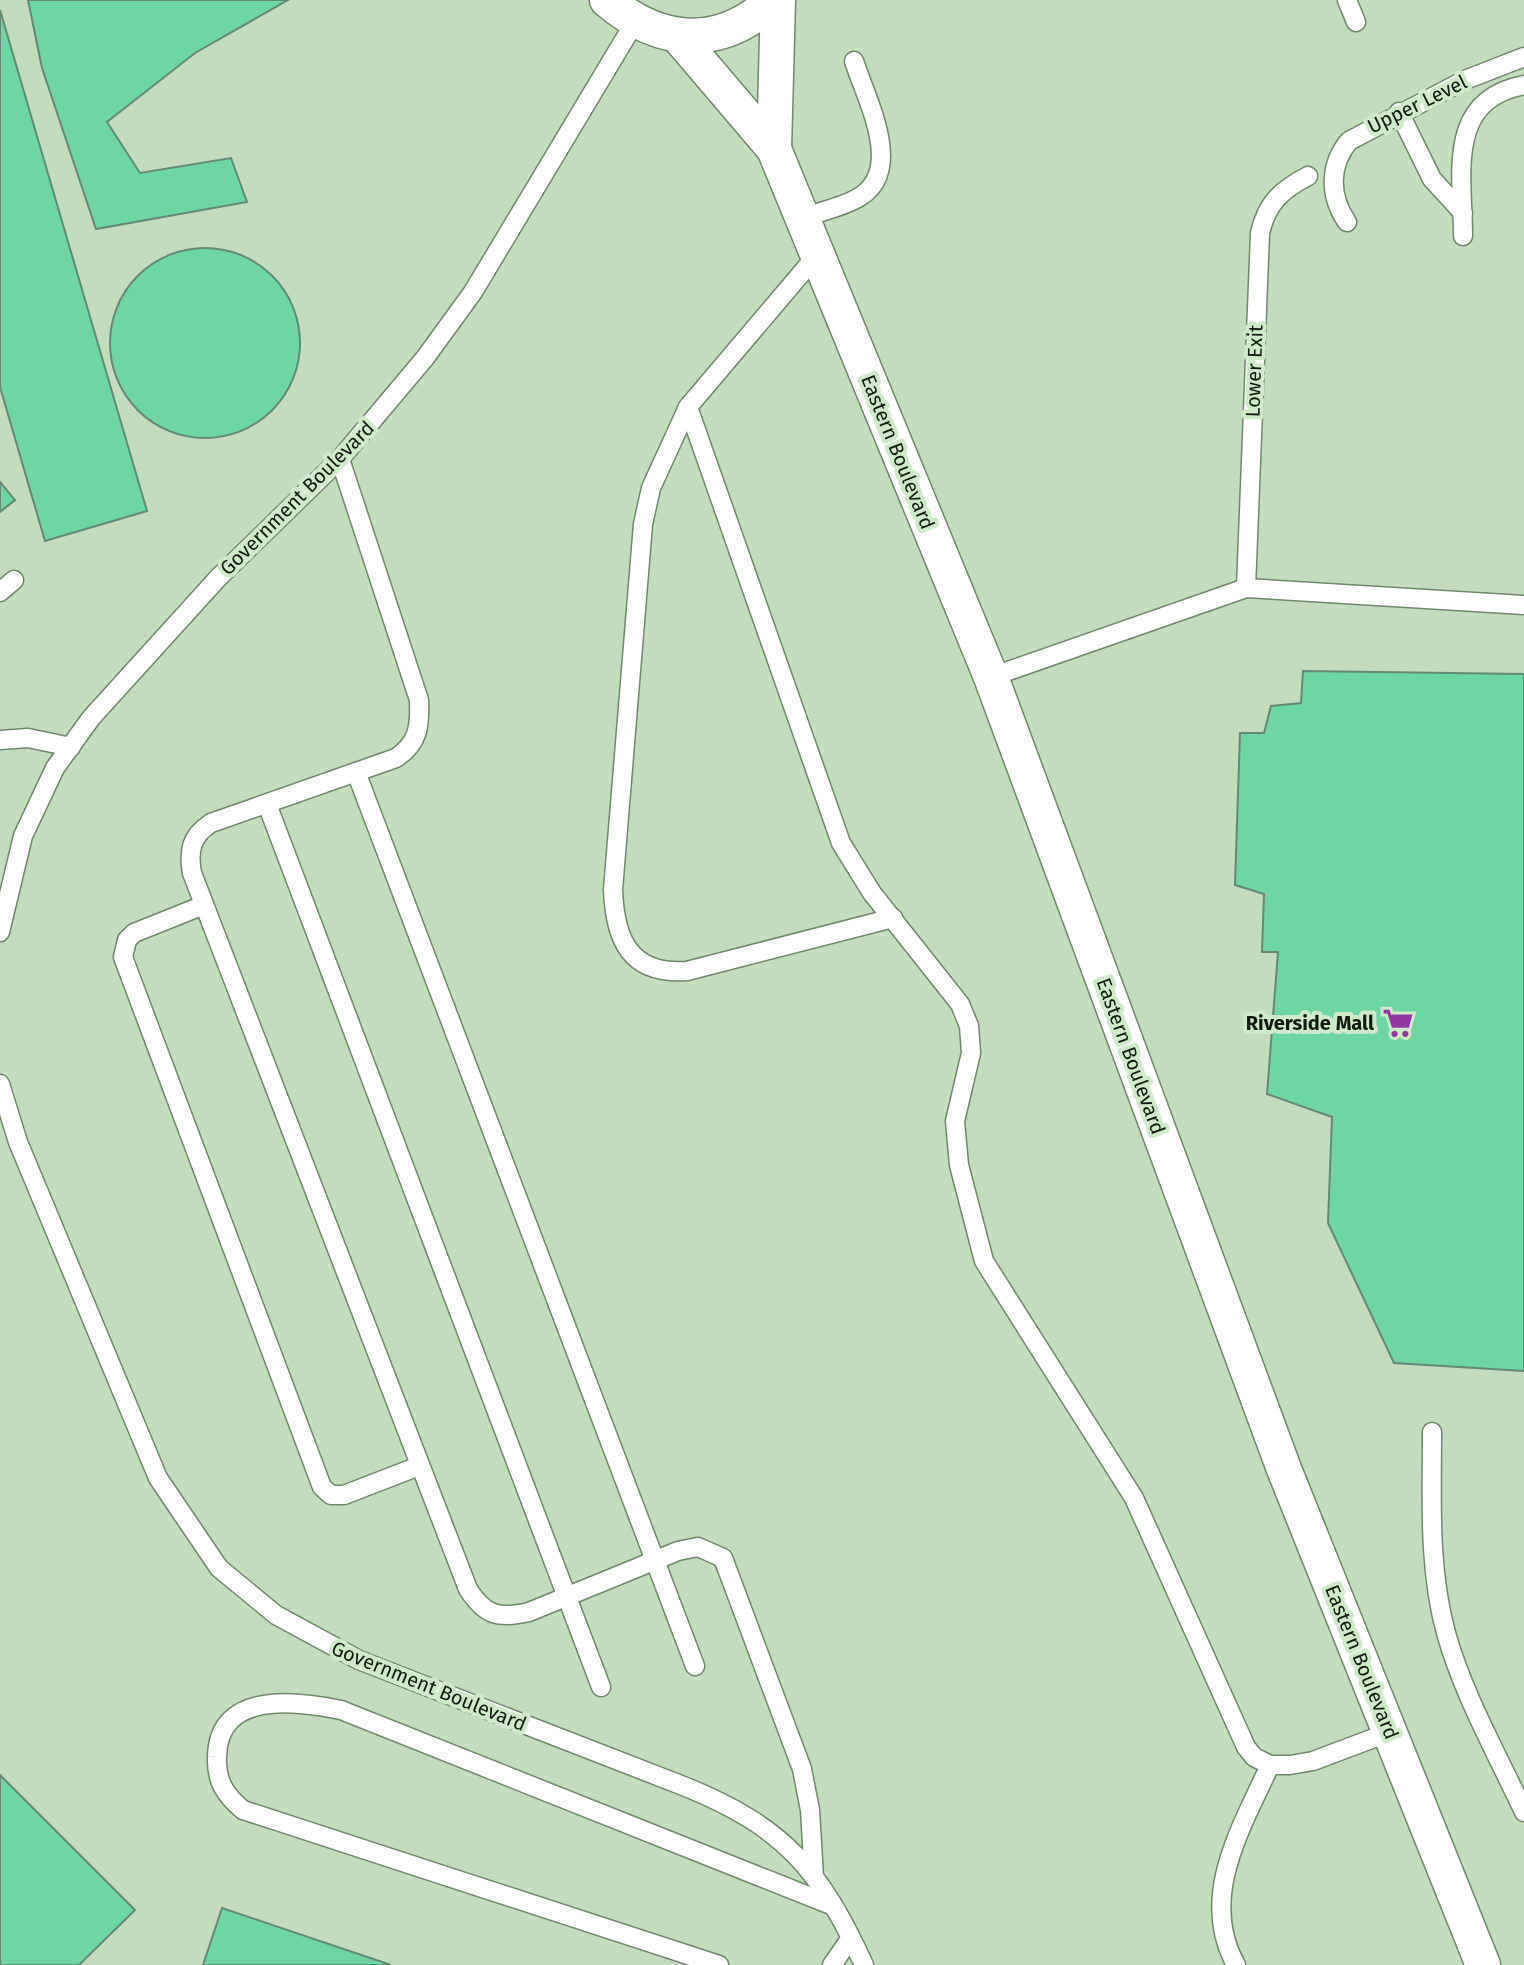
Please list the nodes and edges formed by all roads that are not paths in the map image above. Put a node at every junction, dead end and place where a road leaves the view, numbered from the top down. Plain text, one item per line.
1 (607, 0) edge
2 (776, 0) edge
3 (1347, 0) edge
4 (635, 22) junction
5 (1356, 22) dead end
6 (677, 35) junction
7 (1524, 57) edge
8 (854, 61) dead end
9 (1524, 85) edge
10 (1399, 112) junction
11 (774, 149) junction
12 (1308, 176) dead end
13 (1463, 213) junction
14 (802, 218) junction
15 (1347, 222) dead end
16 (1463, 236) dead end
17 (817, 255) junction
18 (688, 407) junction
19 (340, 459) junction
20 (1246, 588) junction
21 (1524, 605) edge
22 (991, 677) junction
23 (0, 740) edge
24 (71, 747) junction
25 (356, 772) junction
26 (267, 804) junction
27 (204, 905) junction
28 (893, 918) junction
29 (0, 932) edge
30 (0, 1084) edge
31 (1432, 1432) dead end
32 (419, 1466) junction
33 (655, 1559) junction
34 (567, 1596) junction
35 (695, 1666) dead end
36 (601, 1687) dead end
37 (1390, 1732) junction
38 (1270, 1765) junction
39 (1524, 1812) edge
40 (814, 1877) junction
41 (831, 1905) junction
42 (850, 1939) junction
43 (719, 1965) edge
44 (832, 1965) edge
45 (864, 1965) edge
46 (1236, 1965) edge
47 (1483, 1965) edge

1 - 4 street
2 - 6 street
2 - 11 street, Eastern Boulevard
3 - 5 lane
4 - 6 street
4 - 19 lane, Government Boulevard
6 - 11 street, Eastern Boulevard
7 - 10 lane, Upper Level
8 - 14 lane
9 - 13 lane
10 - 13 lane
10 - 15 lane, Upper Level
11 - 14 street, Eastern Boulevard
12 - 20 lane, Lower Exit
13 - 16 lane
14 - 17 street, Eastern Boulevard
17 - 18 lane
17 - 22 street, Eastern Boulevard
18 - 28 lane
18 - 28 lane
19 - 24 lane, Government Boulevard
19 - 25 lane
20 - 21 lane
20 - 22 lane
22 - 37 street, Eastern Boulevard
23 - 24 lane
24 - 29 lane, Government Boulevard
25 - 26 lane
25 - 33 lane
26 - 27 lane
26 - 34 lane
27 - 32 lane
27 - 32 lane
28 - 38 lane
30 - 40 lane, Government Boulevard
31 - 39 lane
32 - 34 lane
33 - 34 lane
33 - 35 lane
33 - 40 lane
34 - 36 lane
37 - 38 lane
37 - 47 street, Eastern Boulevard
38 - 46 lane
40 - 41 lane, Government Boulevard
41 - 42 lane, Government Boulevard
41 - 43 lane
42 - 44 lane
42 - 45 lane, Government Boulevard

